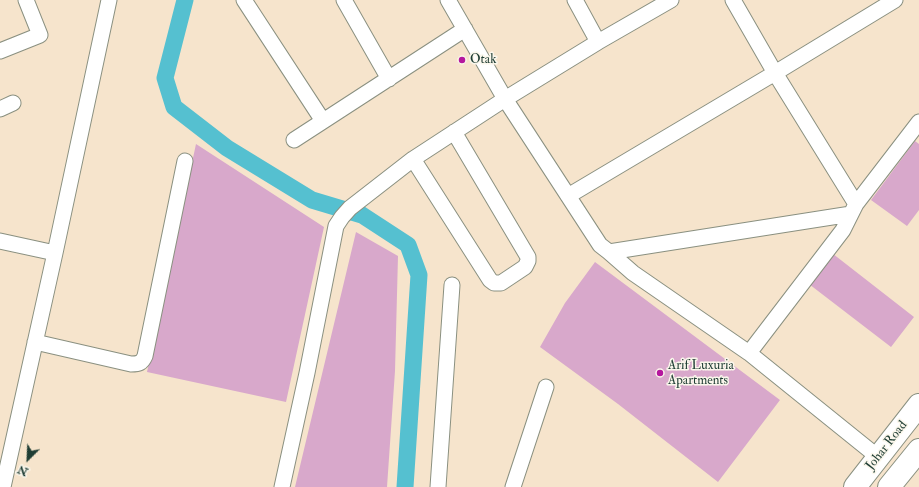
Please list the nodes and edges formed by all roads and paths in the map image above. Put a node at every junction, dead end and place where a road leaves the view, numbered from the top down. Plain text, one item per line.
1 (26, 0) edge
2 (109, 0) edge
3 (244, 0) edge
4 (344, 0) edge
5 (448, 0) edge
6 (575, 0) edge
7 (671, 0) edge
8 (733, 0) edge
9 (895, 0) edge
10 (465, 29) junction
11 (598, 42) junction
12 (0, 51) edge
13 (775, 73) junction
14 (389, 79) junction
15 (505, 99) junction
16 (323, 122) junction
17 (919, 122) edge
18 (454, 132) junction
19 (294, 140) dead end
20 (413, 159) junction
21 (185, 161) dead end
22 (568, 196) junction
23 (853, 209) junction
24 (0, 241) edge
25 (609, 252) junction
26 (55, 253) junction
27 (452, 285) dead end
28 (35, 342) junction
29 (749, 353) junction
30 (546, 387) dead end
31 (919, 405) edge
32 (919, 450) edge
33 (878, 457) junction
34 (3, 487) edge
35 (282, 487) edge
36 (438, 487) edge
37 (513, 487) edge
38 (855, 487) edge
39 (889, 487) edge

1 - 12 street
2 - 26 street
3 - 16 street
4 - 14 street
5 - 10 street
6 - 11 street
7 - 11 street
8 - 13 street
9 - 13 street
10 - 14 street
10 - 15 street
11 - 15 street
13 - 22 street
13 - 23 street
14 - 16 street
15 - 18 street
15 - 22 street
16 - 19 street
17 - 23 street
18 - 20 street
18 - 20 street
20 - 35 street
21 - 28 street
22 - 25 street
23 - 25 street
23 - 29 street
24 - 26 street
25 - 29 street
26 - 28 street
27 - 36 street
28 - 34 street
29 - 33 street
30 - 37 street
31 - 33 main road, Johar Road
32 - 39 main road, Johar Road
33 - 38 main road, Johar Road

